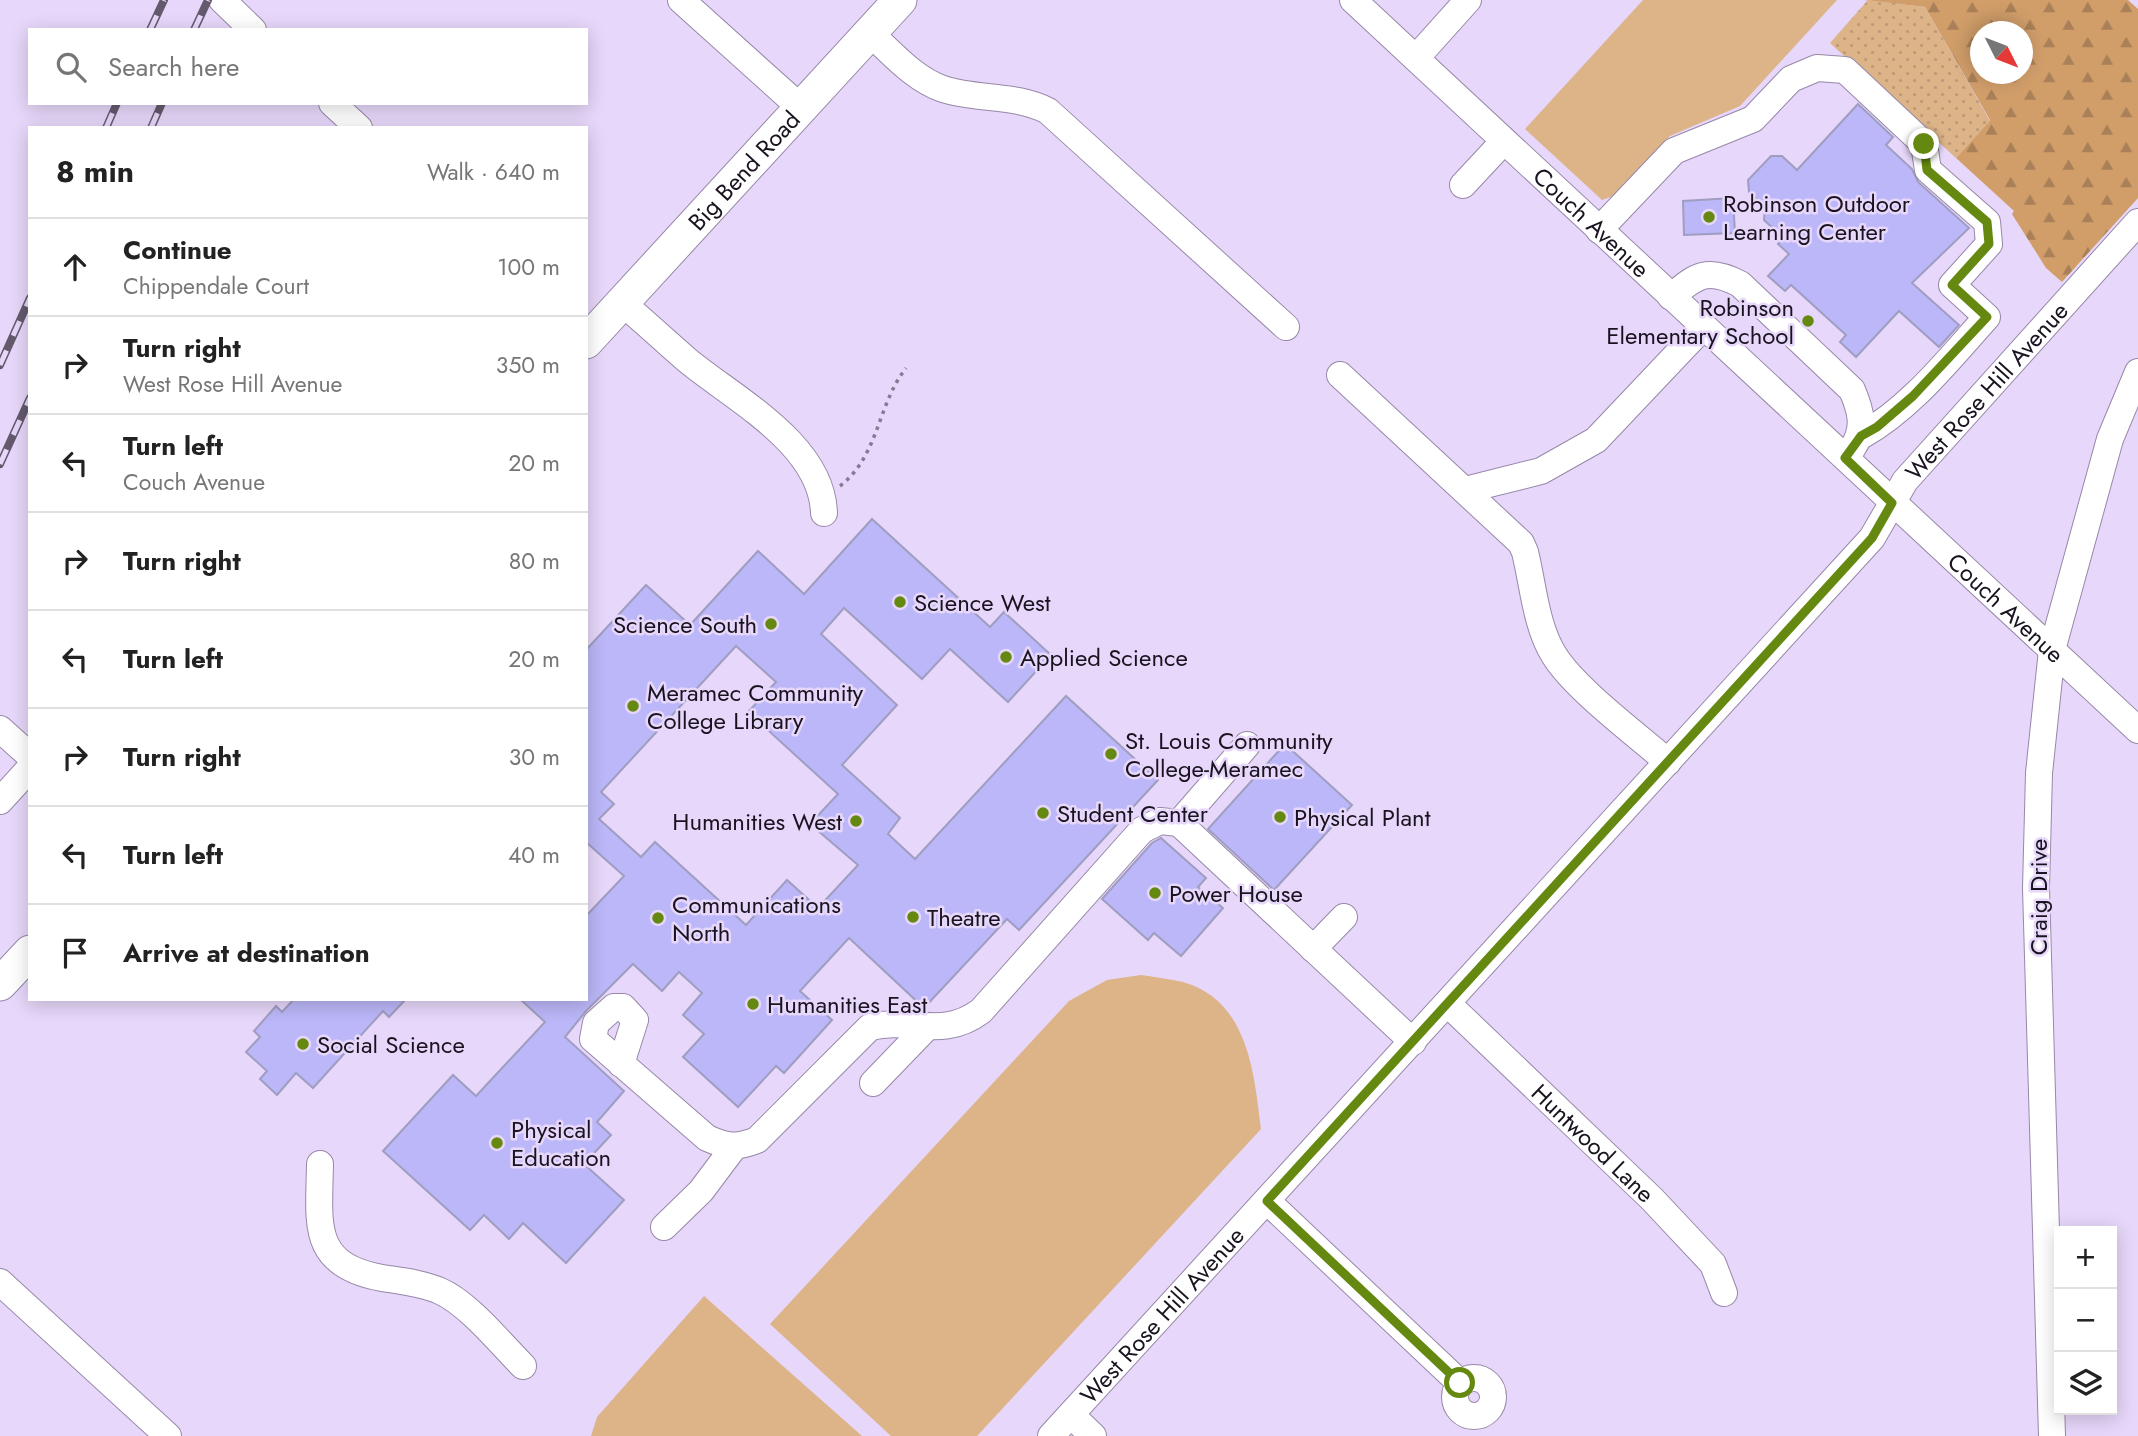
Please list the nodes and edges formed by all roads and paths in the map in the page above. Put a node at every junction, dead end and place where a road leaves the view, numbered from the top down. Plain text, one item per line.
1 (222, 0) edge
2 (681, 0) edge
3 (900, 0) edge
4 (1353, 0) edge
5 (1468, 0) edge
6 (251, 28) edge
7 (870, 33) junction
8 (1416, 58) junction
9 (334, 105) edge
10 (801, 108) junction
11 (357, 126) edge
12 (1504, 141) junction
13 (1464, 185) dead end
14 (2138, 222) edge
15 (1599, 230) junction
16 (1671, 297) junction
17 (622, 303) junction
18 (1286, 327) dead end
19 (1703, 327) junction
20 (588, 339) edge
21 (906, 368) dead end
22 (2138, 372) edge
23 (1340, 375) dead end
24 (1861, 436) junction
25 (1845, 458) junction
26 (1465, 490) junction
27 (1892, 503) junction
28 (824, 504) joint
29 (2052, 650) junction
30 (0, 729) edge
31 (2138, 730) edge
32 (1247, 746) dead end
33 (28, 754) edge
34 (1668, 762) junction
35 (28, 770) edge
36 (0, 801) edge
37 (1179, 823) junction
38 (1343, 917) dead end
39 (1313, 948) junction
40 (28, 954) edge
41 (0, 985) edge
42 (1448, 1004) junction
43 (927, 1027) junction
44 (1413, 1042) junction
45 (621, 1064) dead end
46 (873, 1083) dead end
47 (734, 1147) junction
48 (320, 1164) dead end
49 (1267, 1201) junction
50 (664, 1227) dead end
51 (0, 1282) edge
52 (1724, 1293) dead end
53 (523, 1366) dead end
54 (1460, 1383) dead end
55 (1071, 1415) junction
56 (168, 1436) edge
57 (1051, 1436) edge
58 (1093, 1436) edge
59 (2052, 1436) edge

1 - 6 street
2 - 10 street
3 - 7 main road, Big Bend Road
4 - 8 street, Couch Avenue
5 - 8 street
7 - 10 main road, Big Bend Road
7 - 18 street
8 - 12 street, Couch Avenue
9 - 11 street
10 - 17 main road, Big Bend Road
12 - 13 street
12 - 15 street, Couch Avenue
14 - 27 street, West Rose Hill Avenue
15 - 16 street, Couch Avenue
15 - 24 street
16 - 19 street, Couch Avenue
16 - 24 street
17 - 20 main road, Big Bend Road
17 - 28 street
19 - 25 street, Couch Avenue
19 - 26 street
21 - 28 path
22 - 29 street, Craig Drive
23 - 26 street
24 - 25 street
25 - 27 street, Couch Avenue
26 - 34 street
27 - 29 street, Couch Avenue
27 - 34 street, West Rose Hill Avenue
29 - 31 street, Couch Avenue
29 - 59 street, Craig Drive
30 - 33 street
32 - 37 street
34 - 42 street, West Rose Hill Avenue
35 - 36 street
37 - 39 street
37 - 43 street
38 - 39 street
39 - 44 street
40 - 41 main road
42 - 44 street, West Rose Hill Avenue
42 - 52 street, Huntwood Lane
43 - 46 street
43 - 47 street
44 - 49 street, West Rose Hill Avenue
45 - 47 street
47 - 50 street
48 - 53 street
49 - 54 street
49 - 55 street, West Rose Hill Avenue
51 - 56 street
55 - 57 street, West Rose Hill Avenue
55 - 58 street

